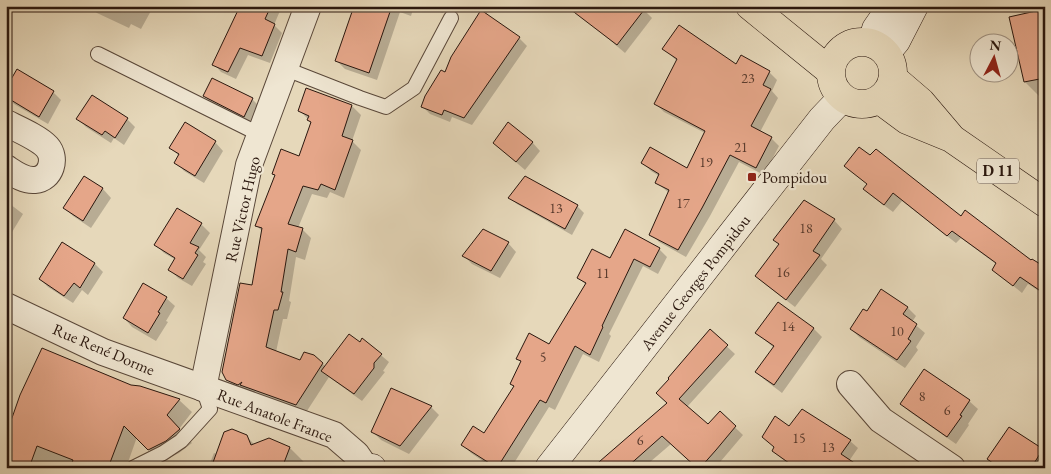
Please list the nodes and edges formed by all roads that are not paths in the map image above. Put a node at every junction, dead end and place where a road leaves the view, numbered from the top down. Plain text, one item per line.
1 (308, 6) edge
2 (892, 6) edge
3 (914, 6) edge
4 (755, 9) edge
5 (450, 18) dead end
6 (98, 54) dead end
7 (835, 60) junction
8 (883, 68) junction
9 (286, 69) junction
10 (842, 98) junction
11 (6, 123) edge
12 (261, 135) junction
13 (6, 168) edge
14 (1045, 203) edge
15 (7, 307) edge
16 (850, 384) dead end
17 (204, 388) junction
18 (367, 467) edge
19 (133, 468) edge
20 (549, 468) edge
21 (952, 468) edge

1 - 9 street, Rue Victor Hugo
2 - 8 street
3 - 8 street
4 - 7 main road
5 - 9 lane
6 - 12 lane
7 - 8 main road
7 - 10 main road
8 - 10 main road
8 - 14 main road, D 11
9 - 12 street, Rue Victor Hugo
10 - 20 street, Avenue Georges Pompidou
11 - 13 street
12 - 17 street, Rue Victor Hugo
15 - 17 street, Rue René Dorme
16 - 21 street
17 - 18 street, Rue Anatole France
17 - 19 lane

